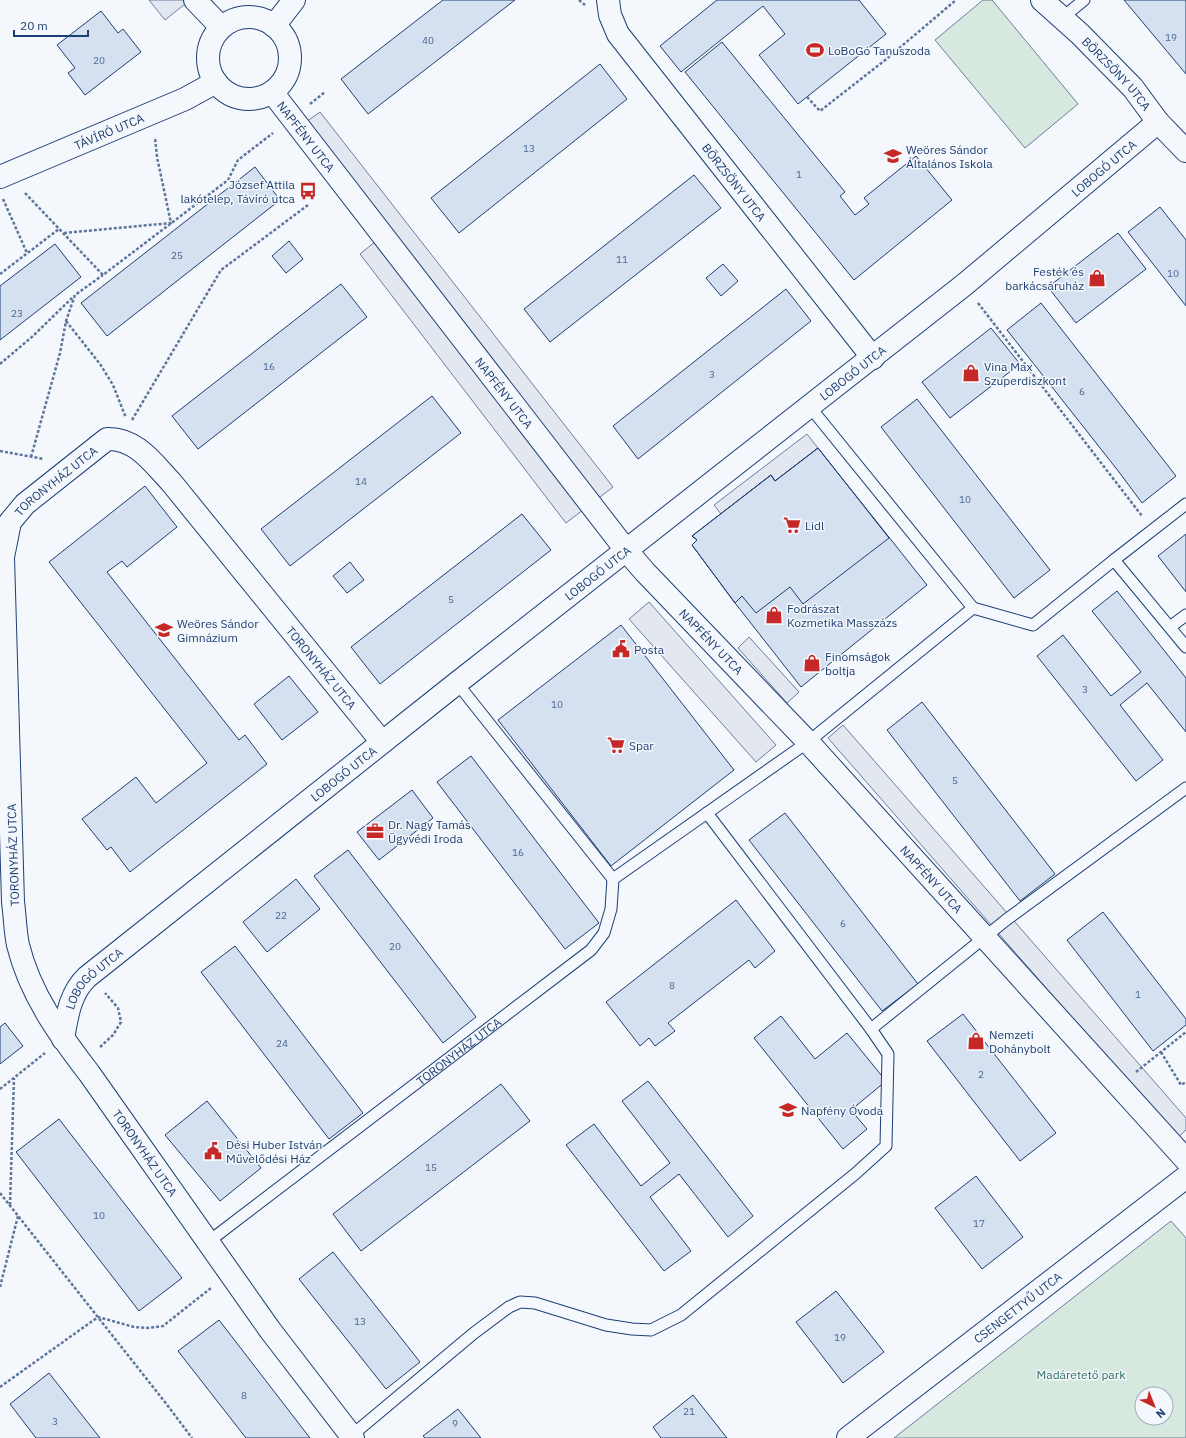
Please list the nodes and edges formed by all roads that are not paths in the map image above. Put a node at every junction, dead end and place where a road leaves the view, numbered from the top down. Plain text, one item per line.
1 (195, 0) edge
2 (294, 0) edge
3 (608, 0) edge
4 (1042, 0) edge
5 (1084, 0) edge
6 (1062, 18) junction
7 (274, 26) junction
8 (221, 27) junction
9 (216, 82) junction
10 (272, 92) junction
11 (1158, 122) junction
12 (1186, 151) edge
13 (2, 181) edge
14 (873, 358) junction
15 (810, 407) junction
16 (1186, 504) edge
17 (626, 550) junction
18 (1114, 560) junction
19 (973, 608) junction
20 (1186, 615) edge
21 (1170, 627) junction
22 (1186, 647) edge
23 (457, 683) junction
24 (382, 742) junction
25 (808, 742) junction
26 (1186, 788) edge
27 (707, 814) junction
28 (613, 880) junction
29 (984, 937) junction
30 (871, 1029) junction
31 (63, 1039) junction
32 (1186, 1160) edge
33 (1186, 1177) edge
34 (208, 1242) junction
35 (352, 1437) edge
36 (848, 1438) edge

1 - 8 street
2 - 7 street
3 - 14 street, BÖRZSÖNY UTCA
4 - 6 street, BÖRZSÖNY UTCA
5 - 6 lane
6 - 11 street, BÖRZSÖNY UTCA
7 - 8 street, NAPFÉNY UTCA
7 - 10 street, NAPFÉNY UTCA
8 - 9 street
9 - 10 street, NAPFÉNY UTCA
9 - 13 street, TÁVÍRÓ UTCA
10 - 17 street, NAPFÉNY UTCA
11 - 12 street, BÖRZSÖNY UTCA
11 - 14 street, LOBOGÓ UTCA
14 - 15 street, LOBOGÓ UTCA
15 - 17 street, LOBOGÓ UTCA
15 - 19 lane
16 - 18 lane
17 - 23 street, LOBOGÓ UTCA
17 - 25 street, NAPFÉNY UTCA
18 - 19 lane
18 - 21 lane
19 - 25 lane
20 - 21 lane
21 - 22 lane
23 - 24 street, LOBOGÓ UTCA
23 - 28 lane
24 - 31 street, LOBOGÓ UTCA
24 - 31 street, TORONYHÁZ UTCA
25 - 27 lane
25 - 29 street, NAPFÉNY UTCA
26 - 29 lane
27 - 28 lane
27 - 30 lane
28 - 34 lane, TORONYHÁZ UTCA
29 - 30 lane
29 - 32 street, NAPFÉNY UTCA
30 - 35 lane
31 - 34 street, TORONYHÁZ UTCA
33 - 36 street, CSENGETTYŰ UTCA
34 - 35 street, TORONYHÁZ UTCA

